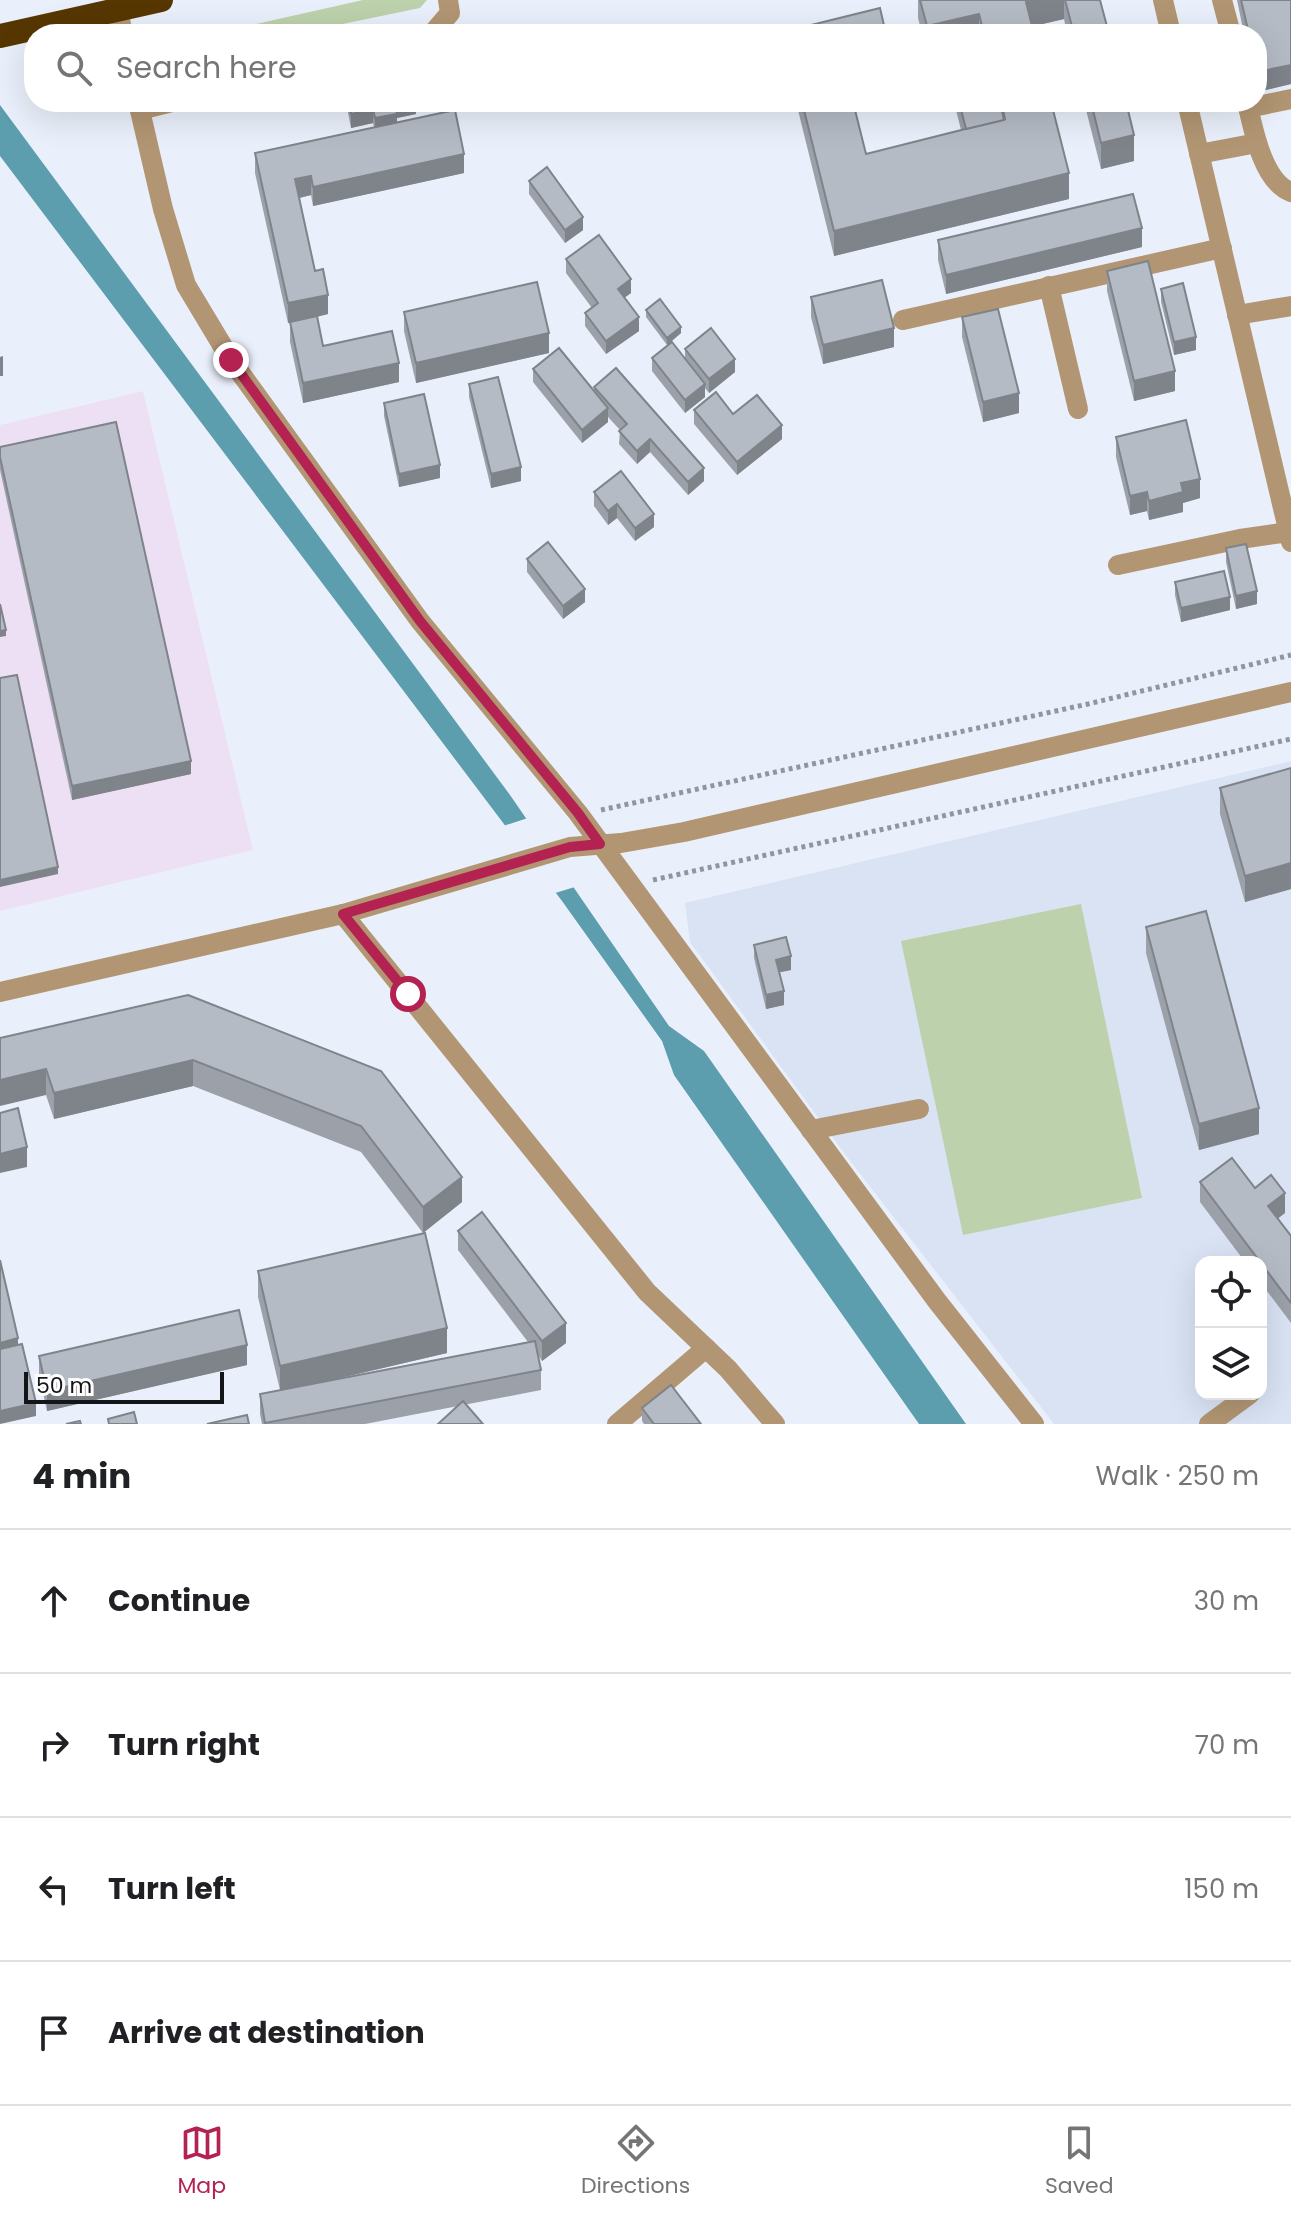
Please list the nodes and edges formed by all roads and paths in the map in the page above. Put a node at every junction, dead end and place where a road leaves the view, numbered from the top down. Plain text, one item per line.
1 (161, 0) edge
2 (448, 0) edge
3 (1163, 0) edge
4 (1222, 0) edge
5 (117, 4) edge
6 (44, 24) edge
7 (121, 24) edge
8 (441, 24) edge
9 (1169, 24) edge
10 (1228, 24) edge
11 (24, 29) edge
12 (0, 36) edge
13 (1291, 99) edge
14 (1267, 102) edge
15 (140, 112) edge
16 (1189, 112) edge
17 (1250, 112) edge
18 (1257, 143) junction
19 (1199, 154) junction
20 (1291, 192) edge
21 (1222, 248) junction
22 (1049, 286) junction
23 (1291, 306) edge
24 (1237, 315) junction
25 (903, 320) dead end
26 (1078, 409) dead end
27 (1290, 537) edge
28 (1118, 565) dead end
29 (1291, 655) edge
30 (1291, 692) edge
31 (1291, 739) edge
32 (578, 813) junction
33 (600, 844) junction
34 (632, 885) junction
35 (343, 914) junction
36 (0, 992) edge
37 (919, 1109) dead end
38 (811, 1130) junction
39 (706, 1348) junction
40 (1242, 1400) edge
41 (617, 1424) edge
42 (775, 1424) edge
43 (1034, 1424) edge
44 (1209, 1424) edge

1 - 5 highway
2 - 8 street
3 - 9 street
4 - 10 street
5 - 6 highway
5 - 7 street
11 - 12 highway
13 - 14 street
15 - 32 street
16 - 19 street
17 - 18 street
18 - 19 street
18 - 20 street
19 - 21 street
21 - 22 street
21 - 24 street
22 - 25 street
22 - 26 street
23 - 24 street
24 - 27 street
27 - 28 street
29 - 32 path
30 - 33 street
31 - 34 path
32 - 33 street
33 - 34 street
33 - 35 street
34 - 38 street
35 - 36 street
35 - 39 street
37 - 38 street
38 - 43 street
39 - 41 street
39 - 42 street
40 - 44 street

